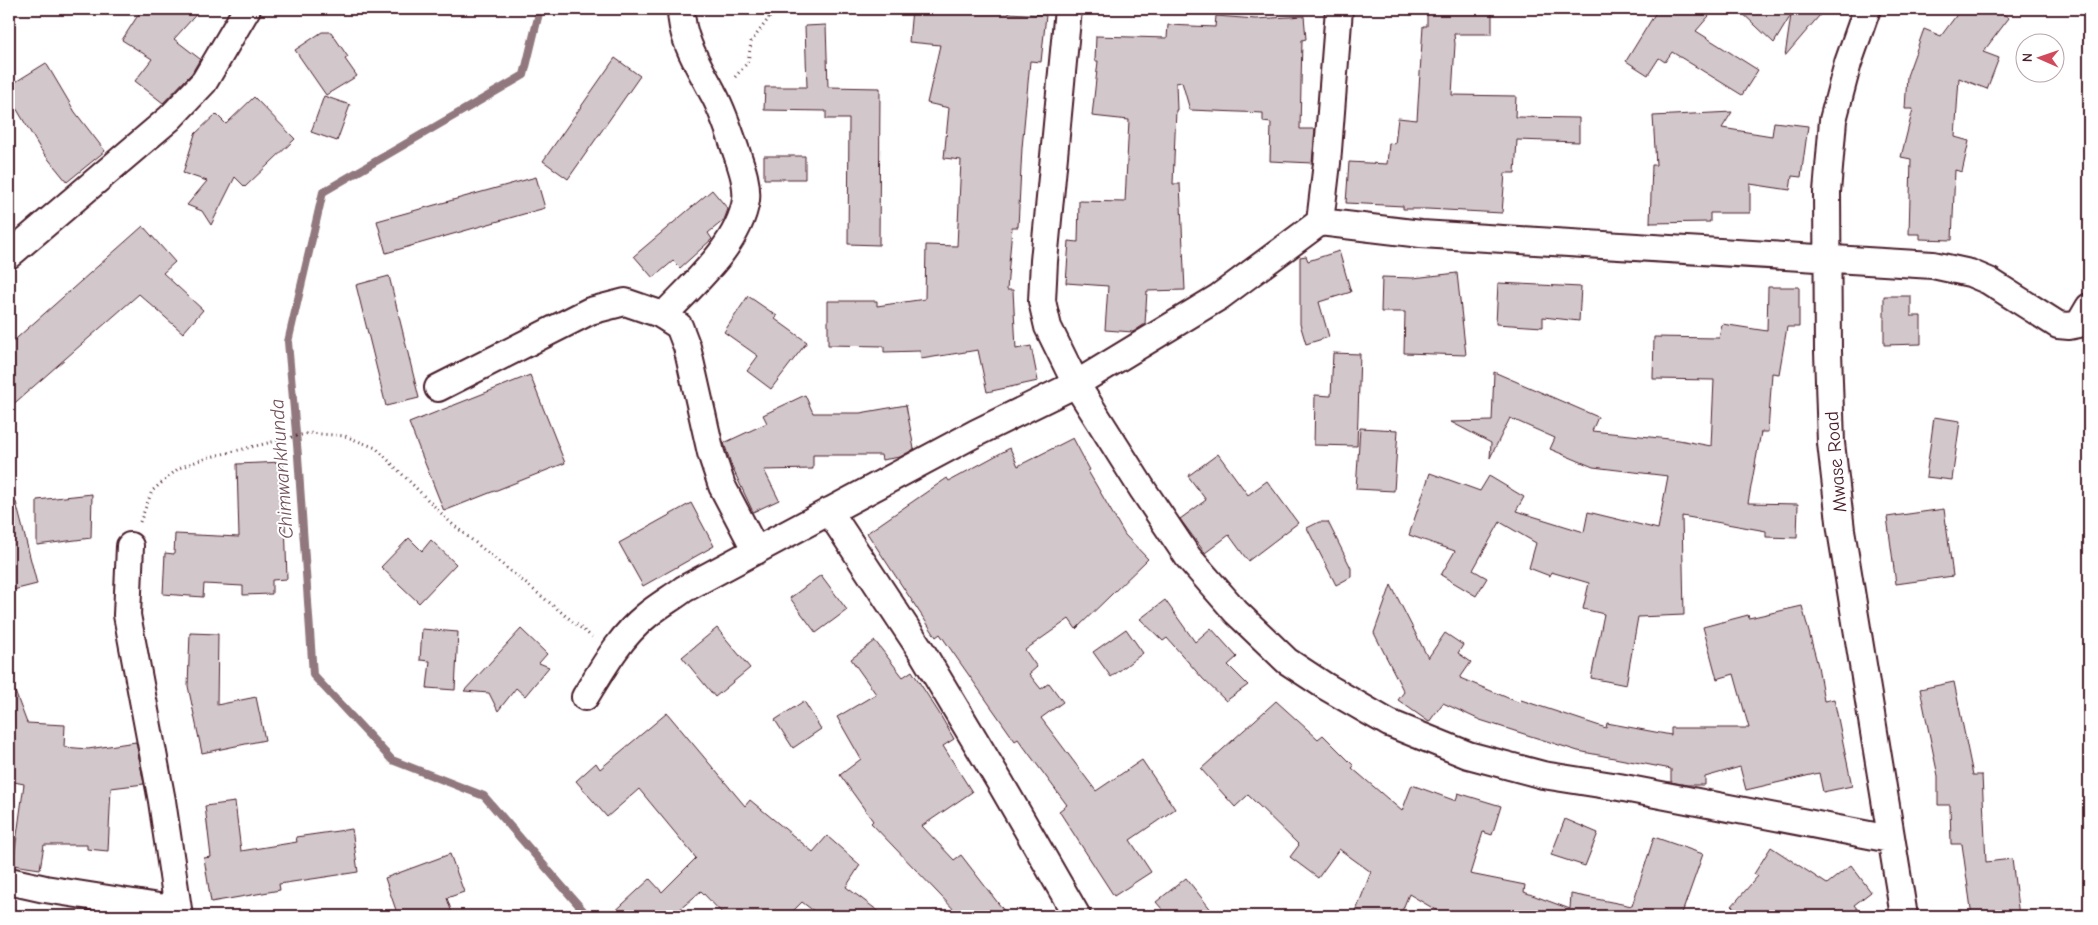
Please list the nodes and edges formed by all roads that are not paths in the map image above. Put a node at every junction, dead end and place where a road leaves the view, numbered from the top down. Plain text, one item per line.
1 (247, 9) edge
2 (681, 9) edge
3 (1068, 9) edge
4 (1339, 9) edge
5 (1867, 9) edge
6 (1320, 222) junction
7 (9, 255) edge
8 (1828, 259) junction
9 (2089, 307) edge
10 (664, 316) junction
11 (1076, 384) junction
12 (438, 388) dead end
13 (828, 511) junction
14 (130, 546) road end
15 (756, 551) junction
16 (585, 697) dead end
17 (1890, 839) junction
18 (9, 881) edge
19 (179, 913) edge
20 (1077, 916) edge
21 (1904, 916) edge

1 - 7 street
2 - 10 street
3 - 11 street
4 - 6 street
5 - 8 street, Mwase Road
6 - 8 street
6 - 11 street
8 - 9 street
8 - 17 street, Mwase Road
10 - 12 street
10 - 15 street
11 - 13 street
11 - 17 street
13 - 15 street
13 - 20 street
14 - 19 street
15 - 16 street
17 - 21 street, Mwase Road
18 - 19 street

